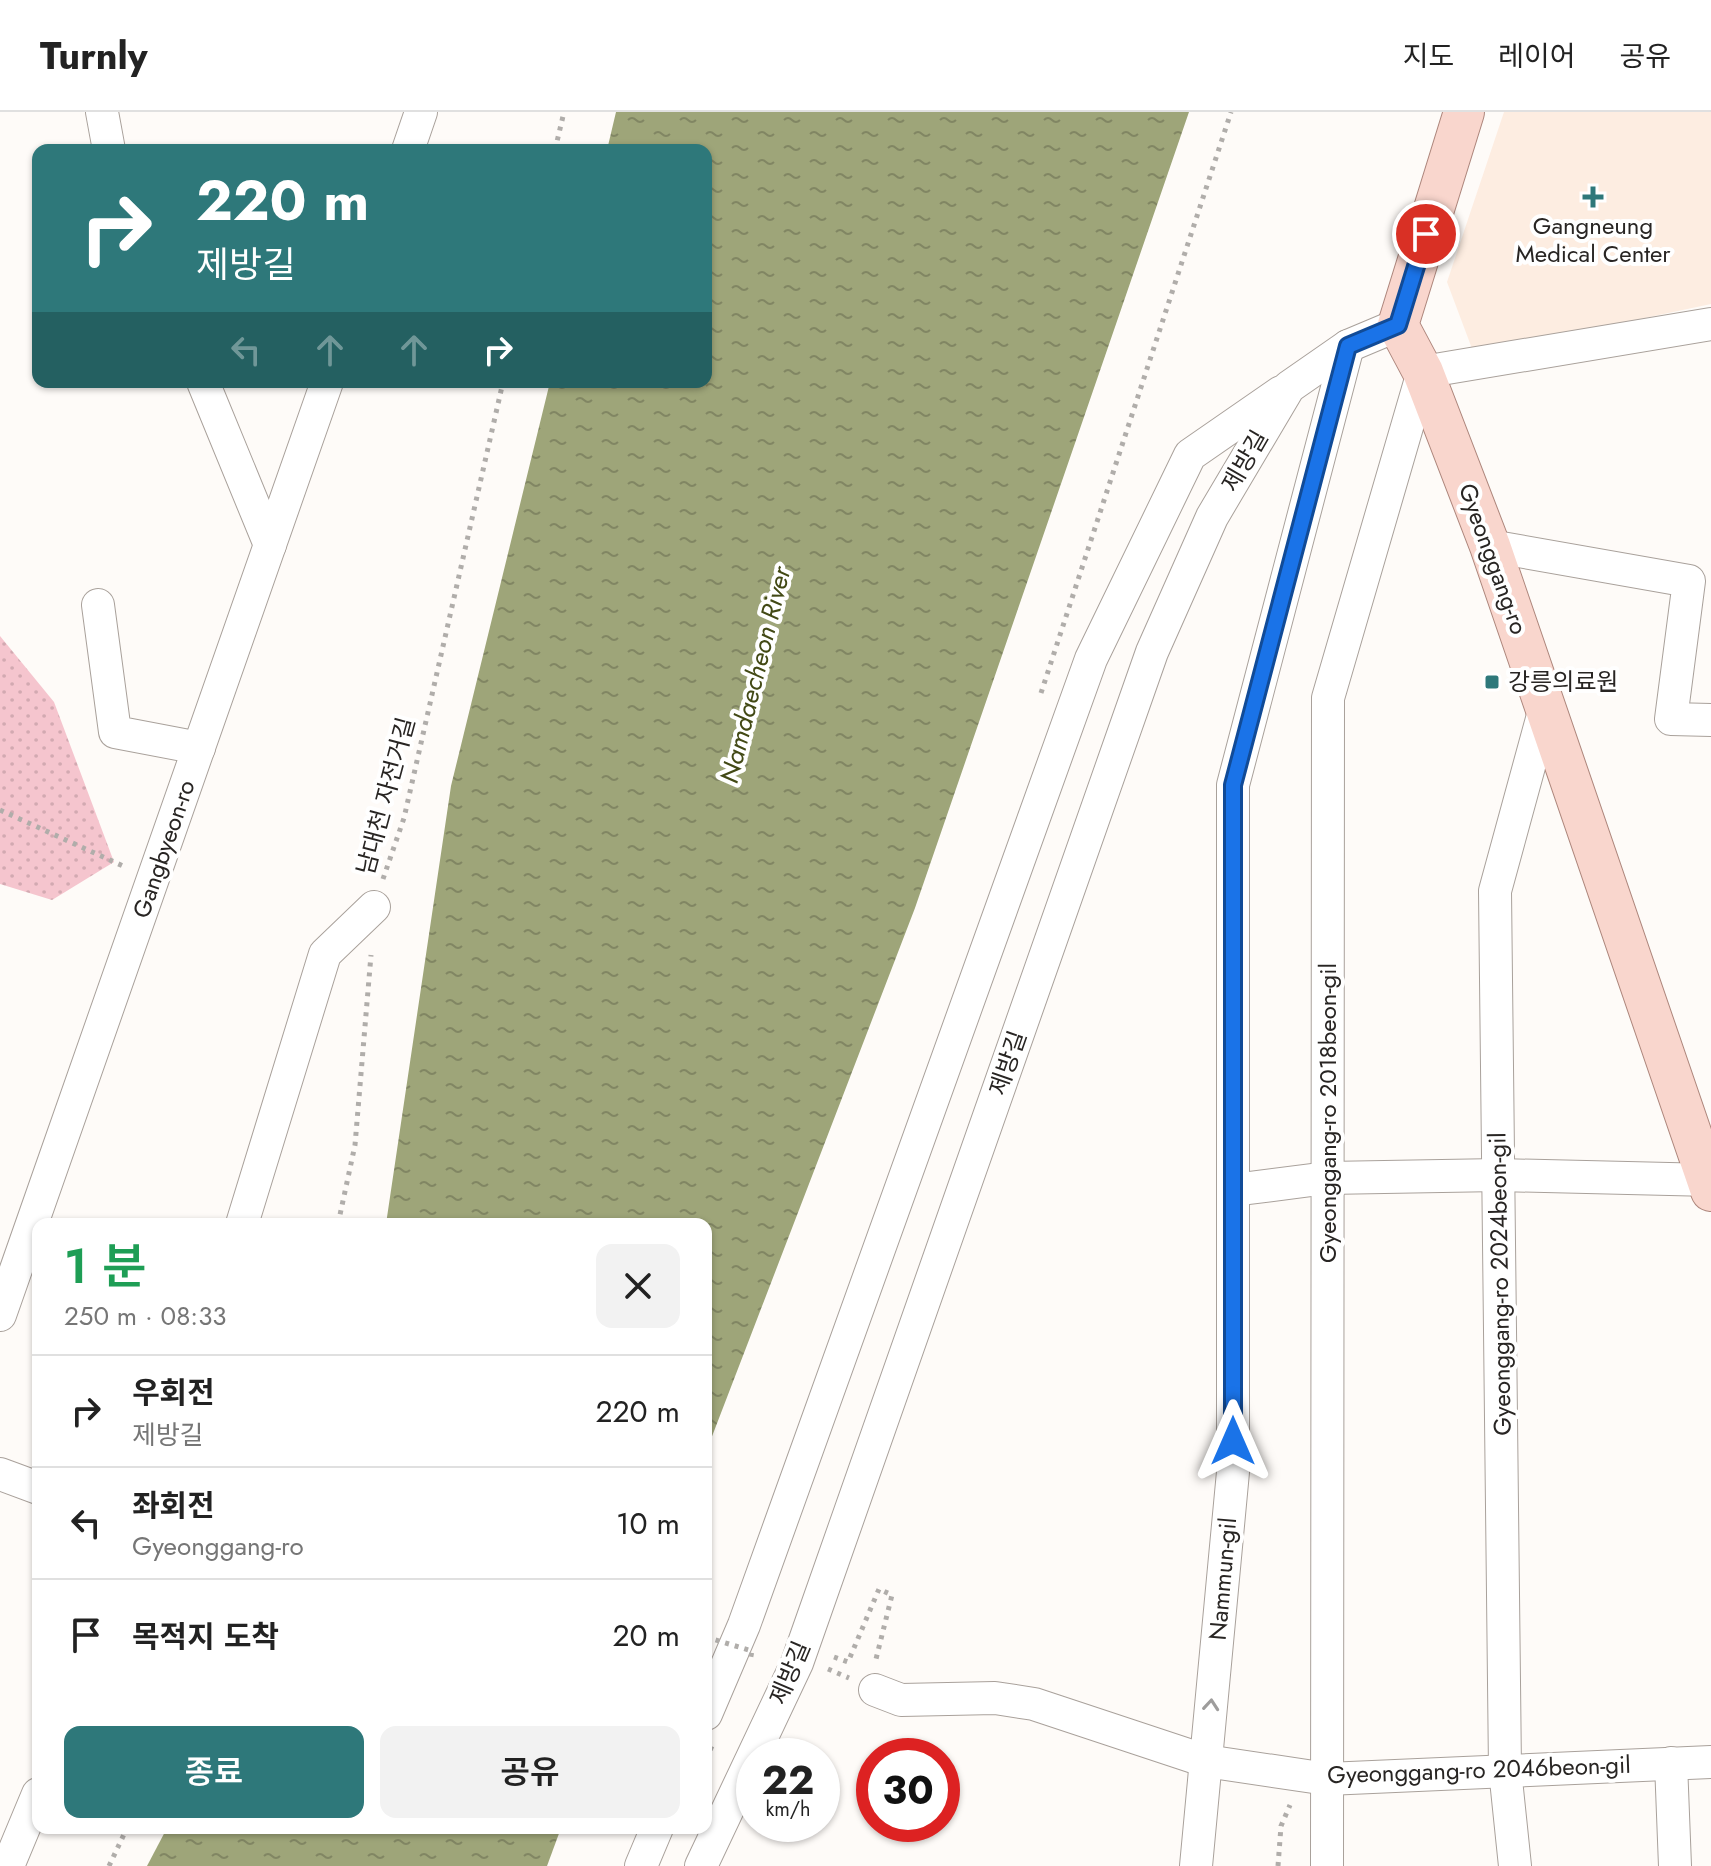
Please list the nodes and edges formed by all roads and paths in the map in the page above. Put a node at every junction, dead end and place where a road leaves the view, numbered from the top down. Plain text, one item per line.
1 (102, 112) edge
2 (421, 112) edge
3 (564, 112) edge
4 (1464, 112) edge
5 (108, 144) edge
6 (410, 144) edge
7 (556, 144) edge
8 (1711, 324) edge
9 (1398, 325) junction
10 (1348, 346) junction
11 (1423, 372) junction
12 (1289, 387) junction
13 (205, 388) edge
14 (325, 388) edge
15 (502, 388) edge
16 (270, 545) junction
17 (1490, 546) junction
18 (98, 605) dead end
19 (1545, 708) junction
20 (1711, 720) edge
21 (199, 748) junction
22 (0, 810) edge
23 (153, 880) junction
24 (374, 907) junction
25 (1499, 1175) junction
26 (1327, 1178) junction
27 (1710, 1184) edge
28 (1233, 1190) junction
29 (34, 1218) edge
30 (244, 1218) edge
31 (339, 1218) edge
32 (32, 1224) edge
33 (0, 1315) edge
34 (0, 1474) edge
35 (32, 1486) edge
36 (712, 1639) edge
37 (834, 1657) dead end
38 (750, 1661) dead end
39 (875, 1690) joint
40 (712, 1699) edge
41 (1206, 1761) junction
42 (1711, 1762) edge
43 (1671, 1763) junction
44 (1505, 1770) junction
45 (1314, 1777) junction
46 (32, 1808) edge
47 (124, 1834) edge
48 (654, 1834) edge
49 (8, 1866) edge
50 (109, 1866) edge
51 (641, 1866) edge
52 (701, 1866) edge
53 (1196, 1866) edge
54 (1278, 1866) edge
55 (1327, 1866) edge
56 (1515, 1866) edge
57 (1675, 1866) edge

1 - 5 street
2 - 6 street
3 - 7 path
4 - 9 main road
8 - 11 street
9 - 10 street, 제방길
9 - 11 main road, Gyeonggang-ro
10 - 12 street, 제방길
10 - 28 street, Nammun-gil
11 - 17 main road, Gyeonggang-ro
11 - 26 street, Gyeonggang-ro 2018beon-gil
12 - 40 street
12 - 52 street, 제방길
13 - 16 street
14 - 16 street, Gangbyeon-ro
15 - 24 path, 남대천 자전거길
16 - 21 street, Gangbyeon-ro
17 - 19 main road, Gyeonggang-ro
17 - 20 street
18 - 21 street
19 - 25 street, Gyeonggang-ro 2024beon-gil
19 - 27 main road, Gyeonggang-ro
21 - 23 street, Gangbyeon-ro
22 - 23 path
23 - 29 street, Gangbyeon-ro
24 - 30 street
24 - 31 path, 남대천 자전거길
25 - 26 street
25 - 27 street
25 - 44 street, Gyeonggang-ro 2024beon-gil
26 - 28 street
26 - 45 street, Gyeonggang-ro 2018beon-gil
41 -> 28 street, Nammun-gil
32 - 33 street, Gangbyeon-ro
34 - 35 street
36 - 38 path, bridge
37 - 39 path
39 - 41 street, Gyeonggang-ro 2046beon-gil
41 - 45 street, Gyeonggang-ro 2046beon-gil
41 - 53 street, Nammun-gil
42 - 43 street, Gyeonggang-ro 2046beon-gil
43 - 44 street, Gyeonggang-ro 2046beon-gil
43 - 57 street
44 - 45 street, Gyeonggang-ro 2046beon-gil
44 - 56 street, Gyeonggang-ro 2024beon-gil
45 - 54 path
45 - 55 street, Gyeonggang-ro 2018beon-gil
46 - 49 street
47 - 50 path
48 - 51 street

